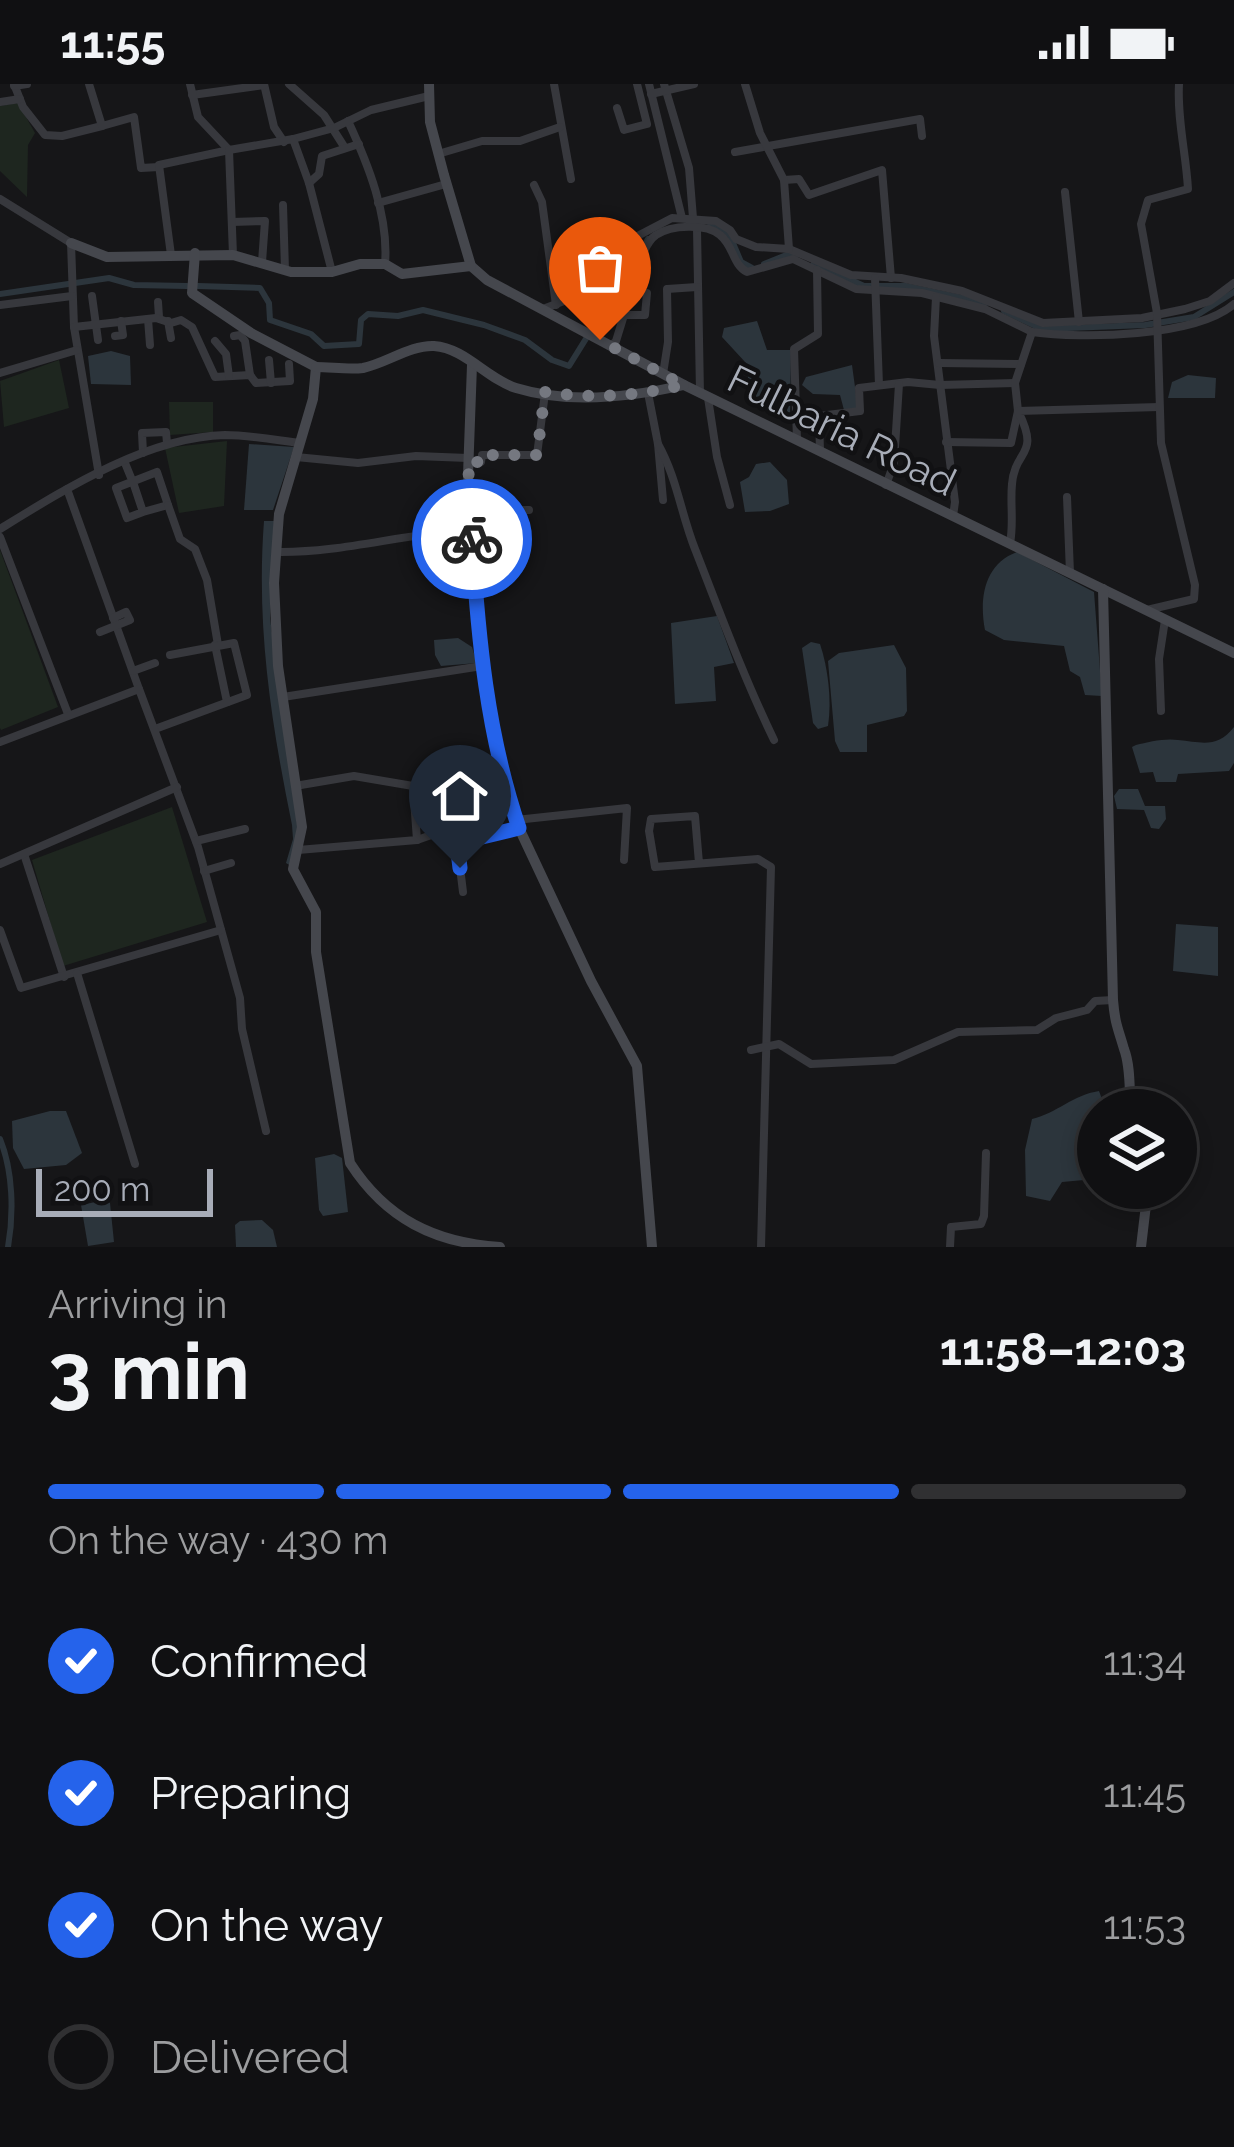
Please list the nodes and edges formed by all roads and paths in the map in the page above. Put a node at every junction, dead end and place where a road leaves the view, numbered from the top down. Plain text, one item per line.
1 (27, 84) edge
2 (88, 84) edge
3 (264, 84) edge
4 (289, 84) edge
5 (554, 84) edge
6 (638, 84) edge
7 (694, 84) edge
8 (745, 84) edge
9 (1179, 84) edge
10 (14, 85) edge
11 (665, 87) edge
12 (191, 89) edge
13 (650, 89) edge
14 (429, 90) edge
15 (20, 99) junction
16 (0, 102) edge
17 (617, 108) dead end
18 (349, 121) junction
19 (102, 126) junction
20 (334, 128) junction
21 (560, 128) junction
22 (922, 136) dead end
23 (288, 140) junction
24 (359, 144) junction
25 (768, 146) junction
26 (345, 148) junction
27 (229, 150) junction
28 (735, 152) dead end
29 (438, 154) junction
30 (159, 167) junction
31 (572, 179) dead end
32 (784, 180) junction
33 (309, 183) junction
34 (446, 184) junction
35 (534, 185) dead end
36 (1065, 192) dead end
37 (0, 199) edge
38 (378, 203) junction
39 (283, 205) dead end
40 (688, 218) junction
41 (232, 222) junction
42 (697, 229) junction
43 (70, 243) junction
44 (789, 249) junction
45 (195, 253) junction
46 (171, 255) junction
47 (233, 255) junction
48 (640, 259) dead end
49 (262, 262) junction
50 (385, 264) junction
51 (471, 266) junction
52 (285, 270) junction
53 (817, 270) junction
54 (332, 272) junction
55 (874, 278) junction
56 (891, 278) junction
57 (604, 280) junction
58 (1234, 283) edge
59 (697, 286) junction
60 (874, 291) junction
61 (72, 296) junction
62 (92, 296) dead end
63 (936, 297) junction
64 (158, 302) dead end
65 (1234, 304) edge
66 (0, 305) edge
67 (556, 305) junction
68 (541, 309) junction
69 (1157, 314) junction
70 (148, 319) junction
71 (164, 319) junction
72 (122, 321) junction
73 (1079, 322) junction
74 (96, 324) junction
75 (74, 327) junction
76 (1032, 332) junction
77 (1159, 332) junction
78 (115, 336) dead end
79 (234, 336) dead end
80 (171, 338) dead end
81 (98, 340) dead end
82 (215, 341) dead end
83 (605, 343) junction
84 (150, 345) dead end
85 (77, 350) junction
86 (269, 360) dead end
87 (939, 362) junction
88 (289, 364) dead end
89 (472, 364) junction
90 (1021, 364) junction
91 (316, 367) junction
92 (0, 373) edge
93 (664, 374) junction
94 (250, 375) junction
95 (229, 376) junction
96 (271, 382) junction
97 (1016, 383) junction
98 (899, 384) junction
99 (683, 385) junction
100 (879, 386) junction
101 (940, 386) junction
102 (545, 392) junction
103 (648, 393) junction
104 (704, 395) junction
105 (1159, 406) junction
106 (1018, 411) junction
107 (819, 416) junction
108 (796, 422) junction
109 (797, 440) junction
110 (946, 442) junction
111 (167, 443) junction
112 (300, 443) junction
113 (658, 444) junction
114 (820, 451) junction
115 (146, 452) junction
116 (296, 457) junction
117 (468, 460) junction
118 (125, 463) junction
119 (157, 472) junction
120 (99, 475) junction
121 (132, 481) junction
122 (886, 485) junction
123 (67, 490) junction
124 (1067, 497) dead end
125 (663, 500) dead end
126 (168, 505) junction
127 (730, 505) dead end
128 (529, 510) dead end
129 (471, 511) junction
130 (143, 512) junction
131 (952, 518) junction
132 (471, 530) junction
133 (0, 533) edge
134 (1010, 545) junction
135 (277, 552) junction
136 (1070, 574) junction
137 (1103, 590) junction
138 (1146, 611) junction
139 (1165, 620) junction
140 (115, 622) junction
141 (100, 632) dead end
142 (217, 645) junction
143 (1234, 653) edge
144 (170, 655) dead end
145 (155, 663) dead end
146 (482, 666) junction
147 (133, 671) junction
148 (139, 688) junction
149 (283, 697) junction
150 (227, 702) junction
151 (1161, 711) dead end
152 (68, 714) junction
153 (155, 729) junction
154 (774, 740) dead end
155 (0, 742) edge
156 (504, 780) junction
157 (295, 786) junction
158 (413, 786) junction
159 (177, 787) junction
160 (518, 824) junction
161 (245, 829) dead end
162 (417, 840) junction
163 (196, 841) junction
164 (457, 843) junction
165 (298, 850) junction
166 (24, 854) junction
167 (624, 860) dead end
168 (231, 863) dead end
169 (699, 863) junction
170 (0, 864) edge
171 (204, 871) junction
172 (463, 892) dead end
173 (0, 930) edge
174 (221, 931) junction
175 (77, 973) junction
176 (64, 977) junction
177 (1113, 1000) junction
178 (767, 1046) junction
179 (751, 1050) dead end
180 (1129, 1089) edge
181 (266, 1131) dead end
182 (986, 1153) dead end
183 (135, 1164) dead end
184 (1146, 1209) edge
185 (500, 1247) edge
186 (652, 1247) edge
187 (761, 1247) edge
188 (950, 1247) edge
189 (1141, 1247) edge

1 - 10 street
2 - 19 street
3 - 12 street
3 - 23 street
4 - 20 street
5 - 21 street
6 - 17 street
7 - 11 street
8 - 25 street
9 - 69 street
10 - 15 street
11 - 13 street
11 - 40 street
12 - 27 street
13 - 40 street
14 - 18 street
14 - 29 street
15 - 16 street
15 - 19 street
18 - 20 street
18 - 24 street
19 - 30 street
20 - 23 street
20 - 26 street
21 - 29 street
21 - 31 street
22 - 25 street
23 - 27 street
23 - 33 street
24 - 26 street
24 - 38 street
25 - 28 street
25 - 32 street
26 - 33 street
27 - 30 street
27 - 41 street
29 - 34 street
30 - 46 street
32 - 44 street
32 - 56 street
33 - 54 street
34 - 38 street
34 - 51 street
35 - 67 street
36 - 73 street
37 - 43 street
38 - 50 street
39 - 52 street
40 - 44 street
40 - 57 street
41 - 47 street
41 - 49 street
42 - 48 street
42 - 53 street
42 - 59 street
43 - 46 street
43 - 61 street
44 - 55 street
45 - 46 street
45 - 47 street
45 - 91 street
47 - 49 street
49 - 52 street
50 - 51 street
50 - 54 street
51 - 68 street, Fulbaria Road
52 - 54 street
53 - 60 street
53 - 108 street
55 - 56 street
55 - 60 street
56 - 73 street
57 - 67 street
57 - 83 street
58 - 69 street
59 - 93 street
59 - 104 street
60 - 63 street
60 - 100 street
61 - 66 street
61 - 75 street
62 - 74 street
63 - 76 street
63 - 87 street
64 - 71 street
65 - 77 street
67 - 68 street
68 - 83 street, Fulbaria Road
69 - 73 street
69 - 77 street
70 - 71 street
70 - 72 street
70 - 84 street
71 - 80 street
71 - 95 street
72 - 74 street
72 - 78 street
74 - 75 street
74 - 81 street
75 - 85 street
76 - 77 street
76 - 90 street
77 - 105 street
79 - 94 street
82 - 95 street
83 - 93 street, Fulbaria Road
85 - 92 street
85 - 120 street
86 - 96 street
87 - 90 street
87 - 101 street
88 - 96 street
89 - 91 street
89 - 102 street
89 - 117 street
90 - 97 street
91 - 112 street
93 - 99 street, Fulbaria Road
94 - 95 street
94 - 96 street
97 - 101 street
97 - 106 street
98 - 100 street
98 - 101 street
98 - 122 street
99 - 103 street
99 - 104 street, Fulbaria Road
100 - 107 street
101 - 110 street
102 - 103 street
102 - 117 street
103 - 113 street
104 - 109 street, Fulbaria Road
104 - 127 street
105 - 106 street
105 - 138 street
106 - 110 street
106 - 134 street
107 - 108 street
107 - 114 street
108 - 109 street
109 - 114 street, Fulbaria Road
110 - 131 street
111 - 112 street
111 - 115 street
111 - 115 street
112 - 116 street
113 - 125 street
113 - 154 street
114 - 122 street, Fulbaria Road
115 - 118 street
115 - 119 street
116 - 117 street
116 - 135 street
117 - 129 street
118 - 120 street
118 - 121 street
119 - 121 street
119 - 126 street
120 - 123 street
121 - 130 street
121 - 130 street
122 - 131 street, Fulbaria Road
123 - 133 street
123 - 140 street
124 - 136 street
126 - 130 street
126 - 142 street
128 - 129 street
129 - 132 street
131 - 134 street, Fulbaria Road
132 - 135 street
132 - 146 street
133 - 152 street
134 - 136 street, Fulbaria Road
135 - 149 street
136 - 137 street, Fulbaria Road
137 - 138 street, Fulbaria Road
137 - 177 street
138 - 139 street, Fulbaria Road
139 - 143 street, Fulbaria Road
139 - 151 street
140 - 141 street
140 - 147 street
142 - 144 street
142 - 150 street
142 - 150 street
145 - 147 street
146 - 149 street
146 - 156 street
147 - 148 street
148 - 152 street
148 - 153 street
149 - 157 street
150 - 153 street
152 - 155 street
153 - 159 street
156 - 158 street
156 - 160 street
157 - 158 street
157 - 165 street
158 - 162 street
159 - 163 street
159 - 166 street
160 - 164 street
160 - 167 street
160 - 186 street
161 - 163 street
162 - 164 street
162 - 165 street
163 - 171 street
164 - 172 street
165 - 185 street
166 - 170 street
166 - 176 street
168 - 171 street
169 - 169 street
169 - 178 street
171 - 174 street
173 - 176 street
174 - 175 street
174 - 181 street
175 - 176 street
175 - 183 street
177 - 178 street
177 - 180 street
178 - 179 street
178 - 187 street
182 - 188 street
184 - 189 street

